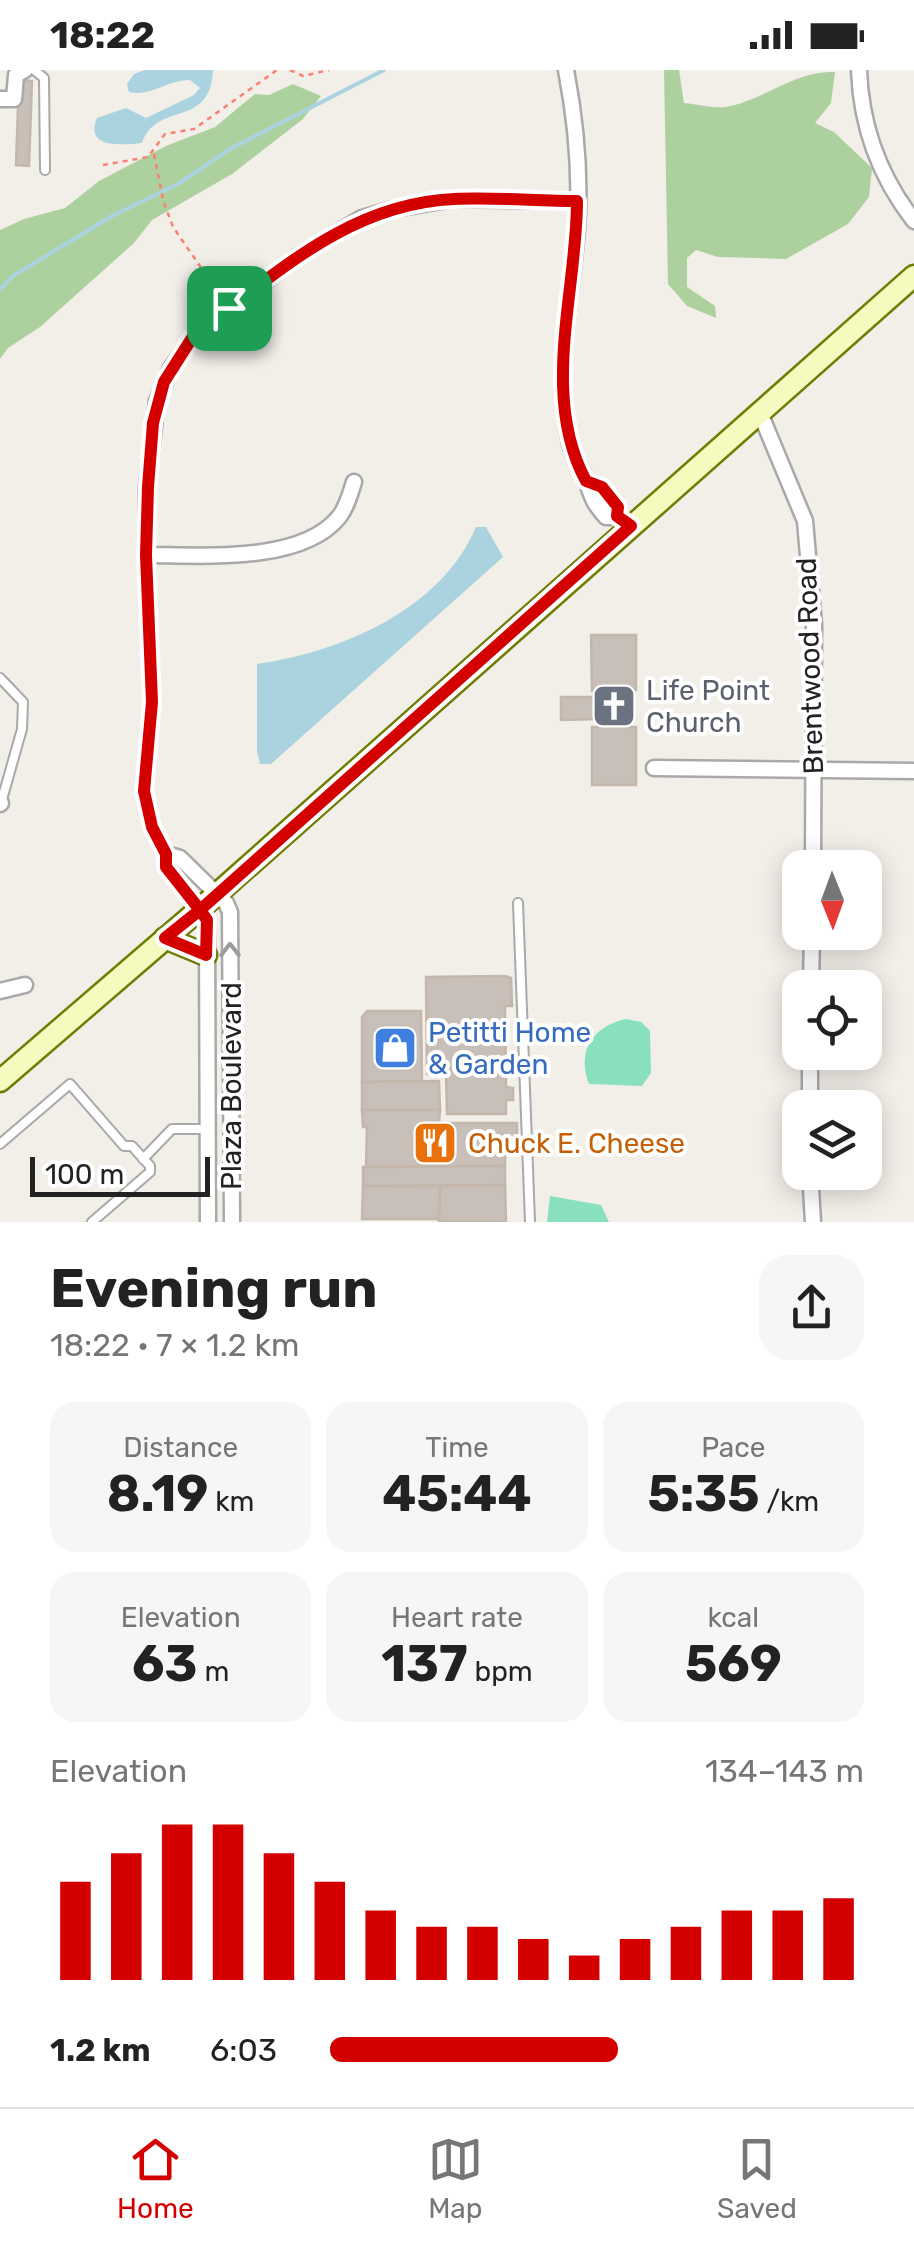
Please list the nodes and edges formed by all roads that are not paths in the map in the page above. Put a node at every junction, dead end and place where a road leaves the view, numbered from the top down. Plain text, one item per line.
1 (26, 70) edge
2 (34, 70) edge
3 (566, 70) edge
4 (859, 70) edge
5 (0, 99) edge
6 (45, 170) dead end
7 (577, 201) junction
8 (914, 221) edge
9 (914, 276) edge
10 (760, 413) junction
11 (354, 482) dead end
12 (624, 522) junction
13 (146, 555) junction
14 (0, 678) edge
15 (654, 768) dead end
16 (814, 769) junction
17 (914, 771) edge
18 (1, 804) edge
19 (813, 850) edge
20 (166, 854) junction
21 (218, 894) junction
22 (518, 903) dead end
23 (200, 910) junction
24 (165, 938) junction
25 (206, 955) junction
26 (26, 984) dead end
27 (0, 992) edge
28 (0, 1080) edge
29 (208, 1129) junction
30 (0, 1144) edge
31 (144, 1159) junction
32 (811, 1190) edge
33 (92, 1222) edge
34 (208, 1222) edge
35 (232, 1222) edge
36 (530, 1222) edge
37 (813, 1222) edge

1 - 5 street
2 - 6 lane
3 - 7 street
4 - 8 street
7 - 12 street
7 - 13 street
9 - 10 main road
10 - 12 main road
10 - 16 street, Brentwood Road
11 - 13 street
12 - 21 main road
13 - 20 street
14 - 18 lane
15 - 16 street
16 - 17 street
16 - 19 street, Brentwood Road
20 - 21 street
20 - 23 street
21 - 23 main road
35 -> 21 street, Plaza Boulevard
22 - 36 lane
23 - 24 main road
23 - 25 street, Plaza Boulevard
24 - 25 main road
24 - 28 main road
25 - 29 street, Plaza Boulevard
26 - 27 street
29 - 31 lane
29 - 34 street, Plaza Boulevard
30 - 31 lane
31 - 33 lane
32 - 37 street

